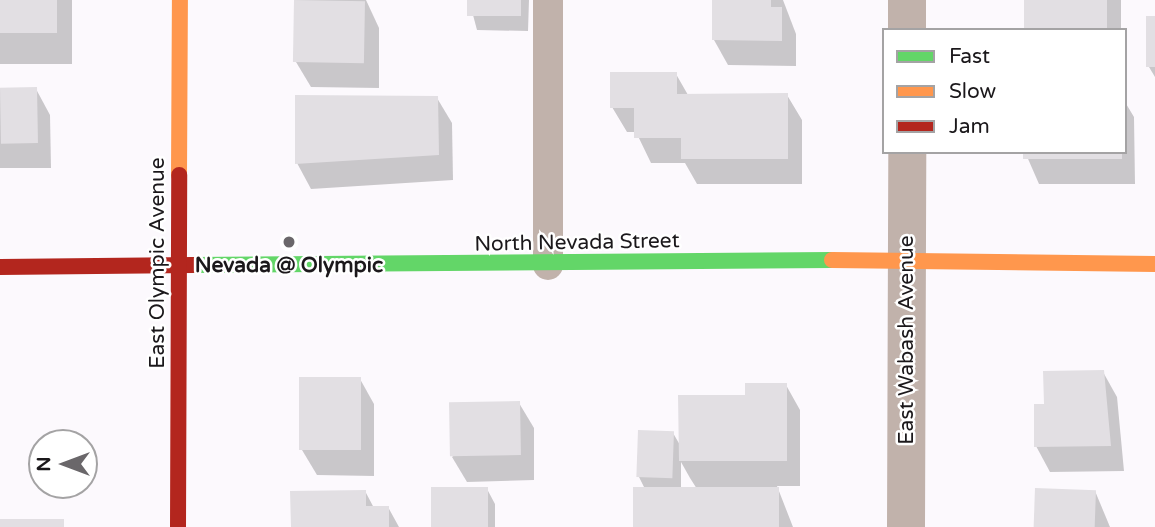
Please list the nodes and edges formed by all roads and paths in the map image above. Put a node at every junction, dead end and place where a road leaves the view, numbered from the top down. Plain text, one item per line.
1 (180, 0) edge
2 (548, 0) edge
3 (907, 0) edge
4 (907, 28) edge
5 (907, 154) edge
6 (907, 259) junction
7 (1155, 264) edge
8 (178, 265) junction
9 (548, 265) junction
10 (0, 267) edge
11 (178, 527) edge
12 (906, 527) edge

1 - 8 main road, East Olympic Avenue
2 - 9 lane
3 - 4 street
5 - 6 street, East Wabash Avenue
6 - 7 main road, North Nevada Street
6 - 9 main road, North Nevada Street
6 - 12 street, East Wabash Avenue
8 - 9 main road, North Nevada Street
8 - 10 main road, North Nevada Street
8 - 11 main road, East Olympic Avenue

